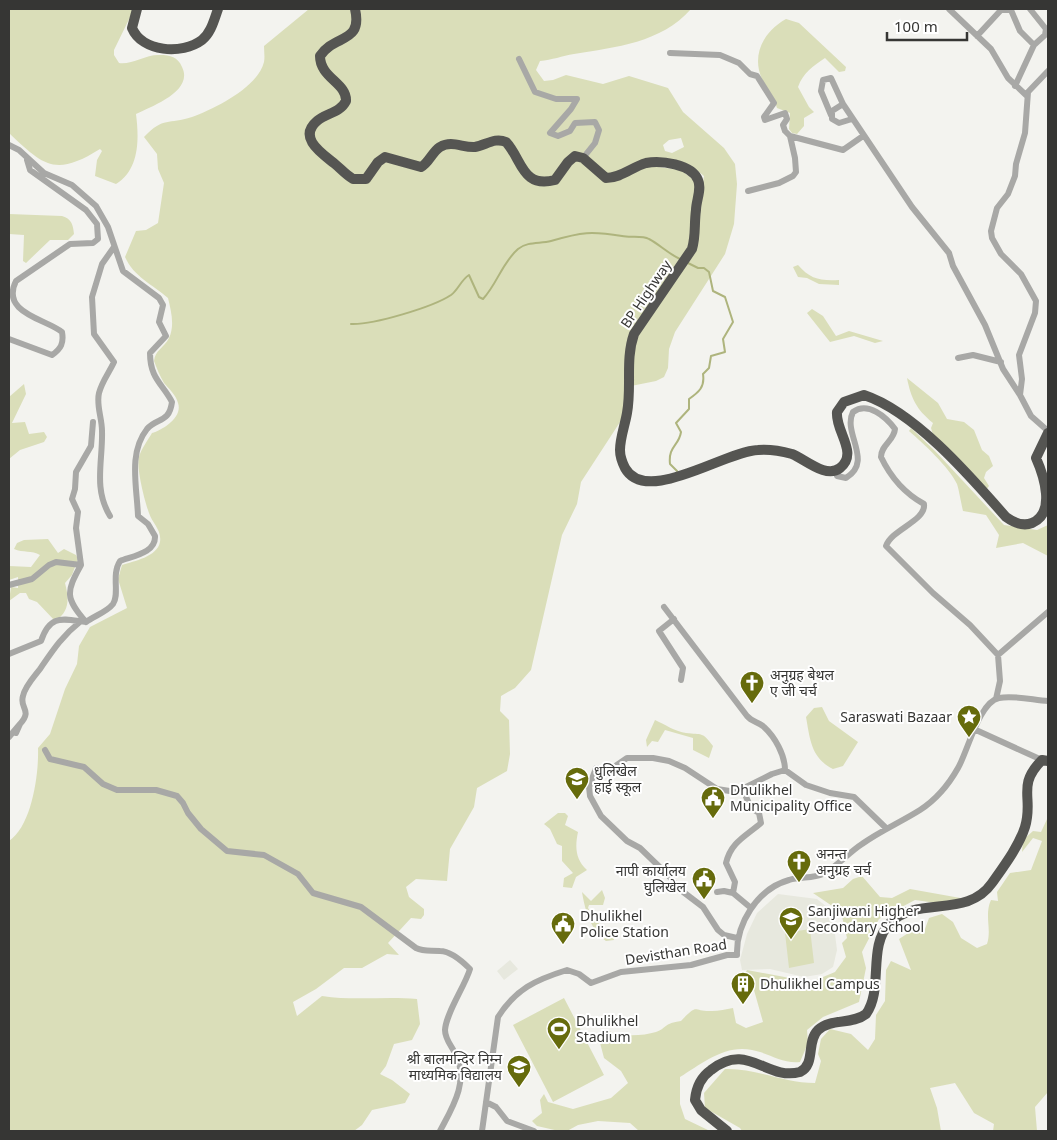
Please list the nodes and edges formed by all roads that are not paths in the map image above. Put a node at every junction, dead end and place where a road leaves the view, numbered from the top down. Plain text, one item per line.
1 (137, 9) edge
2 (218, 9) edge
3 (355, 9) edge
4 (949, 9) edge
5 (1030, 9) edge
6 (977, 36) junction
7 (1034, 45) junction
8 (670, 52) dead end
9 (519, 58) dead end
10 (1048, 71) edge
11 (1016, 86) junction
12 (1027, 96) junction
13 (843, 104) junction
14 (831, 115) junction
15 (852, 119) junction
16 (790, 136) junction
17 (863, 136) junction
18 (9, 144) edge
19 (583, 158) junction
20 (27, 160) junction
21 (748, 191) dead end
22 (114, 247) junction
23 (9, 339) edge
24 (958, 358) dead end
25 (1001, 362) junction
26 (1020, 395) junction
27 (93, 422) dead end
28 (1048, 432) edge
29 (836, 470) junction
30 (110, 516) dead end
31 (81, 565) junction
32 (9, 585) edge
33 (664, 607) dead end
34 (1048, 612) edge
35 (674, 619) junction
36 (84, 622) junction
37 (9, 654) edge
38 (998, 655) junction
39 (681, 680) dead end
40 (996, 699) junction
41 (1048, 701) edge
42 (20, 724) junction
43 (976, 730) junction
44 (16, 733) dead end
45 (9, 737) edge
46 (45, 750) dead end
47 (1045, 760) edge
48 (786, 770) junction
49 (743, 790) junction
50 (886, 828) junction
51 (717, 892) dead end
52 (733, 893) junction
53 (751, 908) junction
54 (738, 938) junction
55 (486, 1102) junction
56 (440, 1131) edge
57 (482, 1131) edge
58 (534, 1131) edge
59 (727, 1131) edge

1 - 2 highway
3 - 19 highway
4 - 6 street
5 - 7 street
6 - 7 street
6 - 11 street
7 - 11 street
8 - 16 street
9 - 19 street
10 - 12 street
11 - 12 street
12 - 26 street
13 - 14 street
13 - 14 street
13 - 15 street
14 - 15 street
15 - 17 street
16 - 17 street
16 - 21 street
17 - 25 street
18 - 20 street
19 - 29 highway, BP Highway
20 - 22 street
20 - 23 street
22 - 30 street
22 - 36 street
24 - 25 street
25 - 26 street
26 - 28 street
27 - 31 street
28 - 29 highway
29 - 38 street
31 - 32 street
31 - 36 street
33 - 35 street
34 - 38 street
35 - 39 street
35 - 48 street
36 - 37 street
36 - 42 street
38 - 40 street
40 - 41 street
40 - 43 street, Devisthan Road
42 - 44 street
42 - 45 street
43 - 47 street
43 - 50 street, Devisthan Road
46 - 56 street
47 - 59 highway
48 - 49 street
48 - 50 street
49 - 52 street
49 - 54 street
50 - 53 street, Devisthan Road
51 - 52 street
52 - 53 street
53 - 54 street, Devisthan Road
54 - 55 street, Devisthan Road
55 - 57 street, Devisthan Road
55 - 58 street

